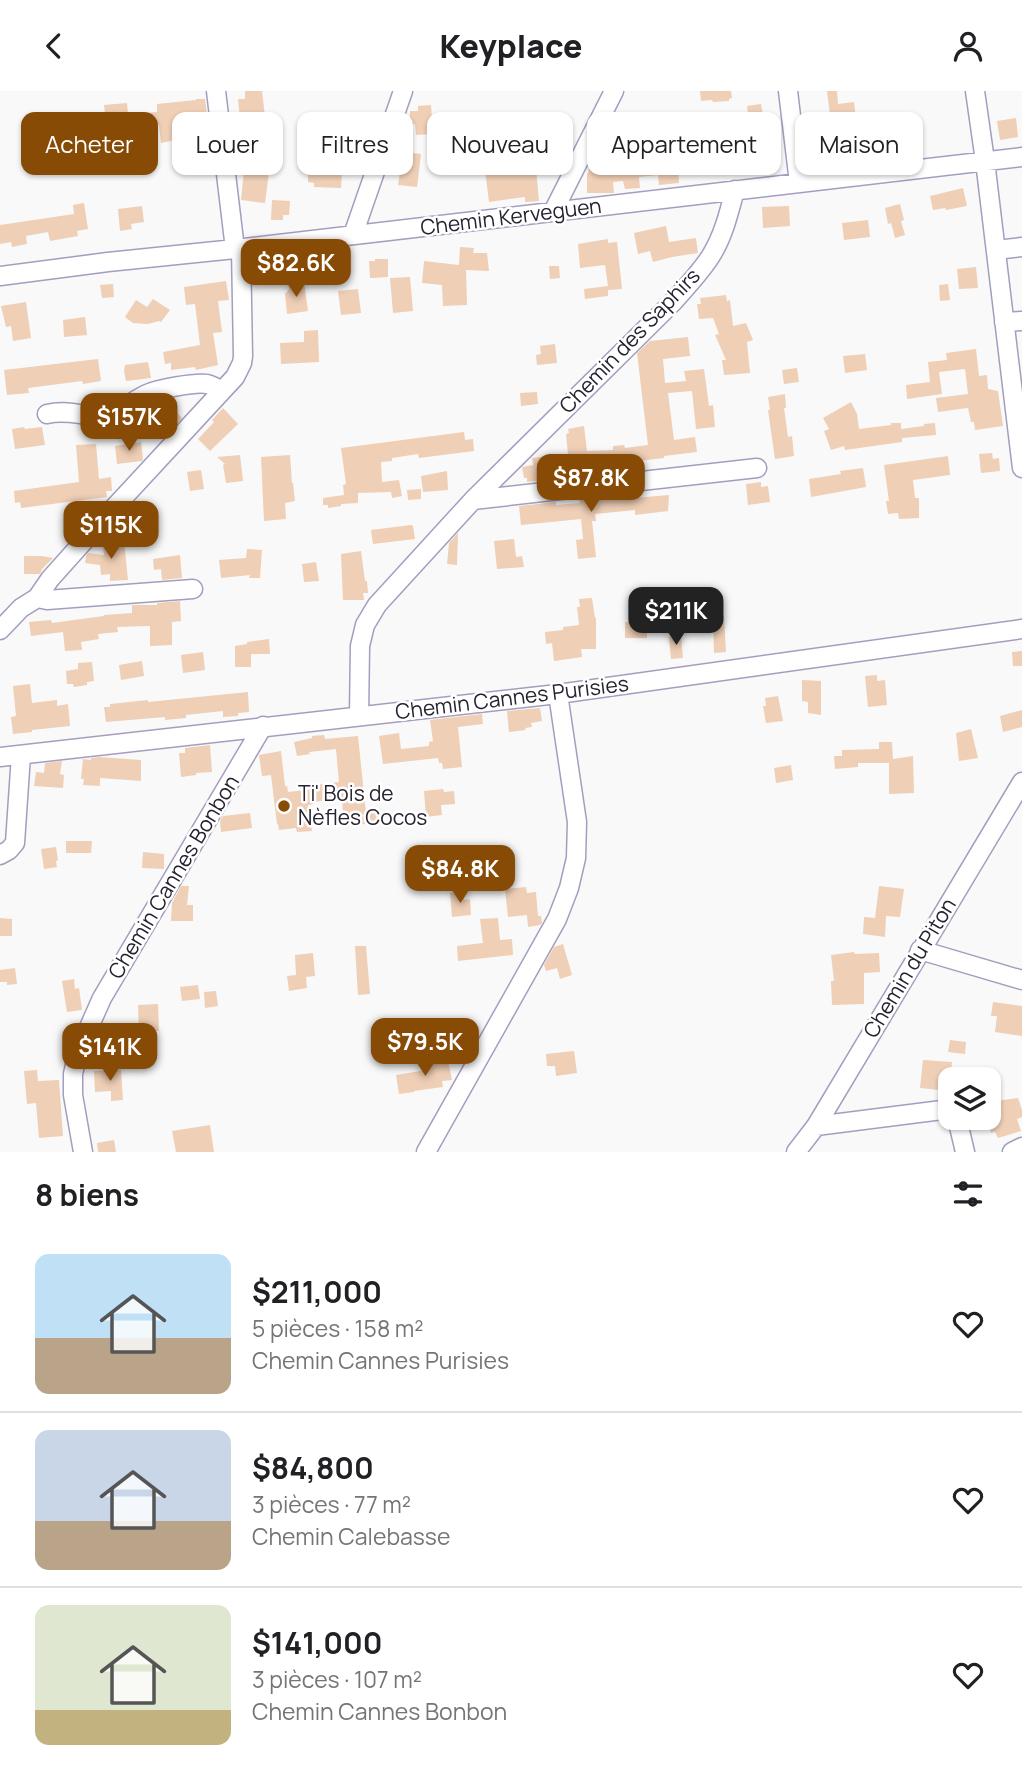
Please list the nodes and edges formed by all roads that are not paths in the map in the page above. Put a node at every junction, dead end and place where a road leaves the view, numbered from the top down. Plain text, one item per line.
1 (216, 91) edge
2 (403, 91) edge
3 (614, 91) edge
4 (788, 91) edge
5 (975, 91) edge
6 (1022, 157) edge
7 (985, 161) junction
8 (799, 183) junction
9 (735, 190) junction
10 (553, 212) junction
11 (354, 235) junction
12 (1022, 247) edge
13 (238, 249) junction
14 (996, 250) junction
15 (0, 276) edge
16 (1013, 322) edge
17 (222, 391) junction
18 (47, 414) dead end
19 (757, 468) dead end
20 (1022, 468) edge
21 (474, 500) junction
22 (193, 589) dead end
23 (37, 598) junction
24 (1022, 629) edge
25 (0, 630) edge
26 (558, 694) junction
27 (359, 716) junction
28 (263, 726) junction
29 (21, 755) junction
30 (0, 757) edge
31 (1022, 782) edge
32 (0, 855) edge
33 (920, 950) junction
34 (1022, 980) edge
35 (938, 1111) edge
36 (816, 1126) junction
37 (960, 1130) edge
38 (1022, 1147) edge
39 (83, 1152) edge
40 (426, 1152) edge
41 (796, 1152) edge
42 (965, 1152) edge
43 (1012, 1152) edge

1 - 13 street
2 - 11 street
3 - 10 street
4 - 8 street
5 - 7 street
6 - 7 street, Chemin Kerveguen
7 - 8 street, Chemin Kerveguen
7 - 14 street
8 - 9 street, Chemin Kerveguen
9 - 10 street, Chemin Kerveguen
9 - 21 street, Chemin des Saphirs
10 - 11 street, Chemin Kerveguen
11 - 13 street, Chemin Kerveguen
12 - 14 street
13 - 15 street, Chemin Kerveguen
13 - 17 street
14 - 16 street
16 - 20 street
17 - 18 street
17 - 23 street
19 - 21 street
21 - 27 street, Chemin des Saphirs
22 - 23 street
23 - 25 street
24 - 26 street, Chemin Cannes Purisies
26 - 27 street, Chemin Cannes Purisies
26 - 40 street
27 - 28 street, Chemin Cannes Purisies
28 - 29 street, Chemin Cannes Purisies
28 - 39 street, Chemin Cannes Bonbon
29 - 30 street, Chemin Cannes Purisies
29 - 32 street
31 - 33 street, Chemin du Piton
33 - 34 street
33 - 36 street, Chemin du Piton
35 - 36 street
36 - 41 street, Chemin du Piton
37 - 42 street
38 - 43 street

